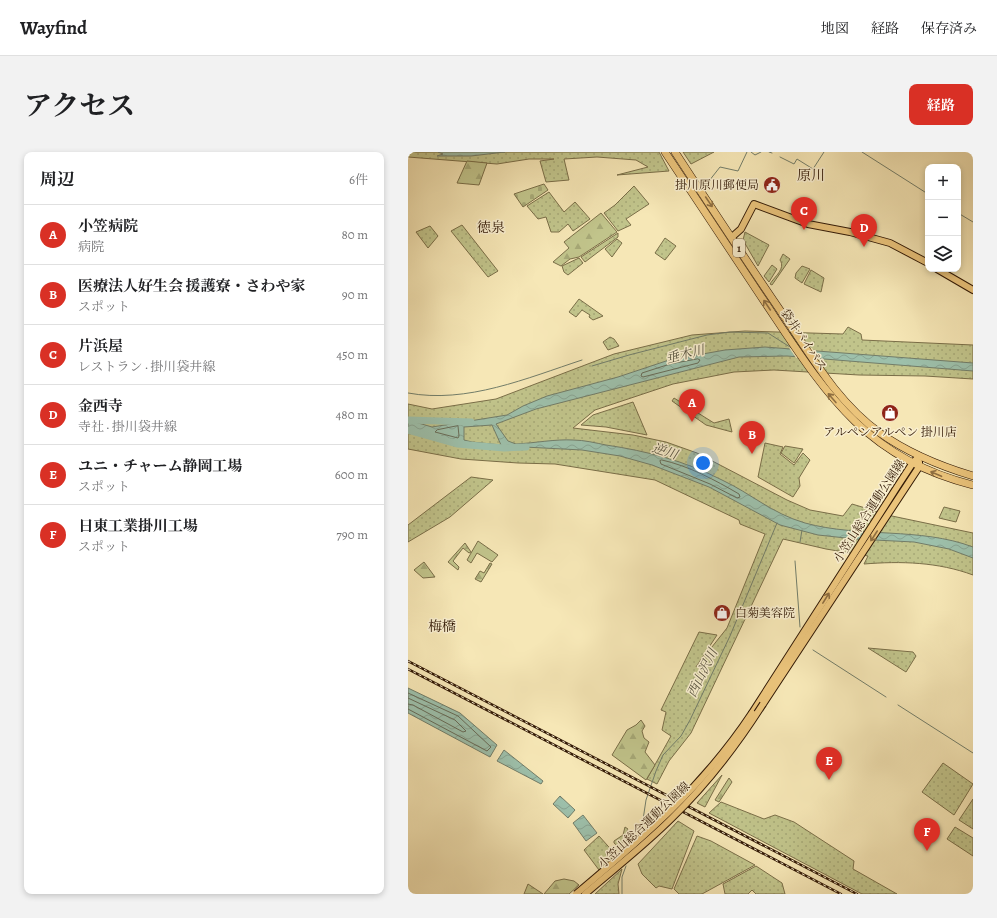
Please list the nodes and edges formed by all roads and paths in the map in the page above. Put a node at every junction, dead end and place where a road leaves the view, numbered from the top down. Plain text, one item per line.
1 (665, 152) edge
2 (677, 155) edge
3 (732, 237) junction
4 (925, 262) edge
5 (942, 272) edge
6 (973, 290) edge
7 (920, 456) junction
8 (915, 465) junction
9 (973, 476) edge
10 (973, 485) edge
11 (576, 894) edge
12 (585, 894) edge

8 -> 1 highway, 袋井バイパス / 1
2 -> 3 highway, 袋井バイパス / 1
3 - 4 main road
3 - 7 highway, 袋井バイパス / 1
5 - 6 main road
7 - 8 main road, 小笠山総合運動公園線
7 - 9 highway, 袋井バイパス / 1
10 -> 8 highway, 袋井バイパス / 1
11 -> 8 main road, 小笠山総合運動公園線, bridge
8 -> 12 main road, 小笠山総合運動公園線, bridge

